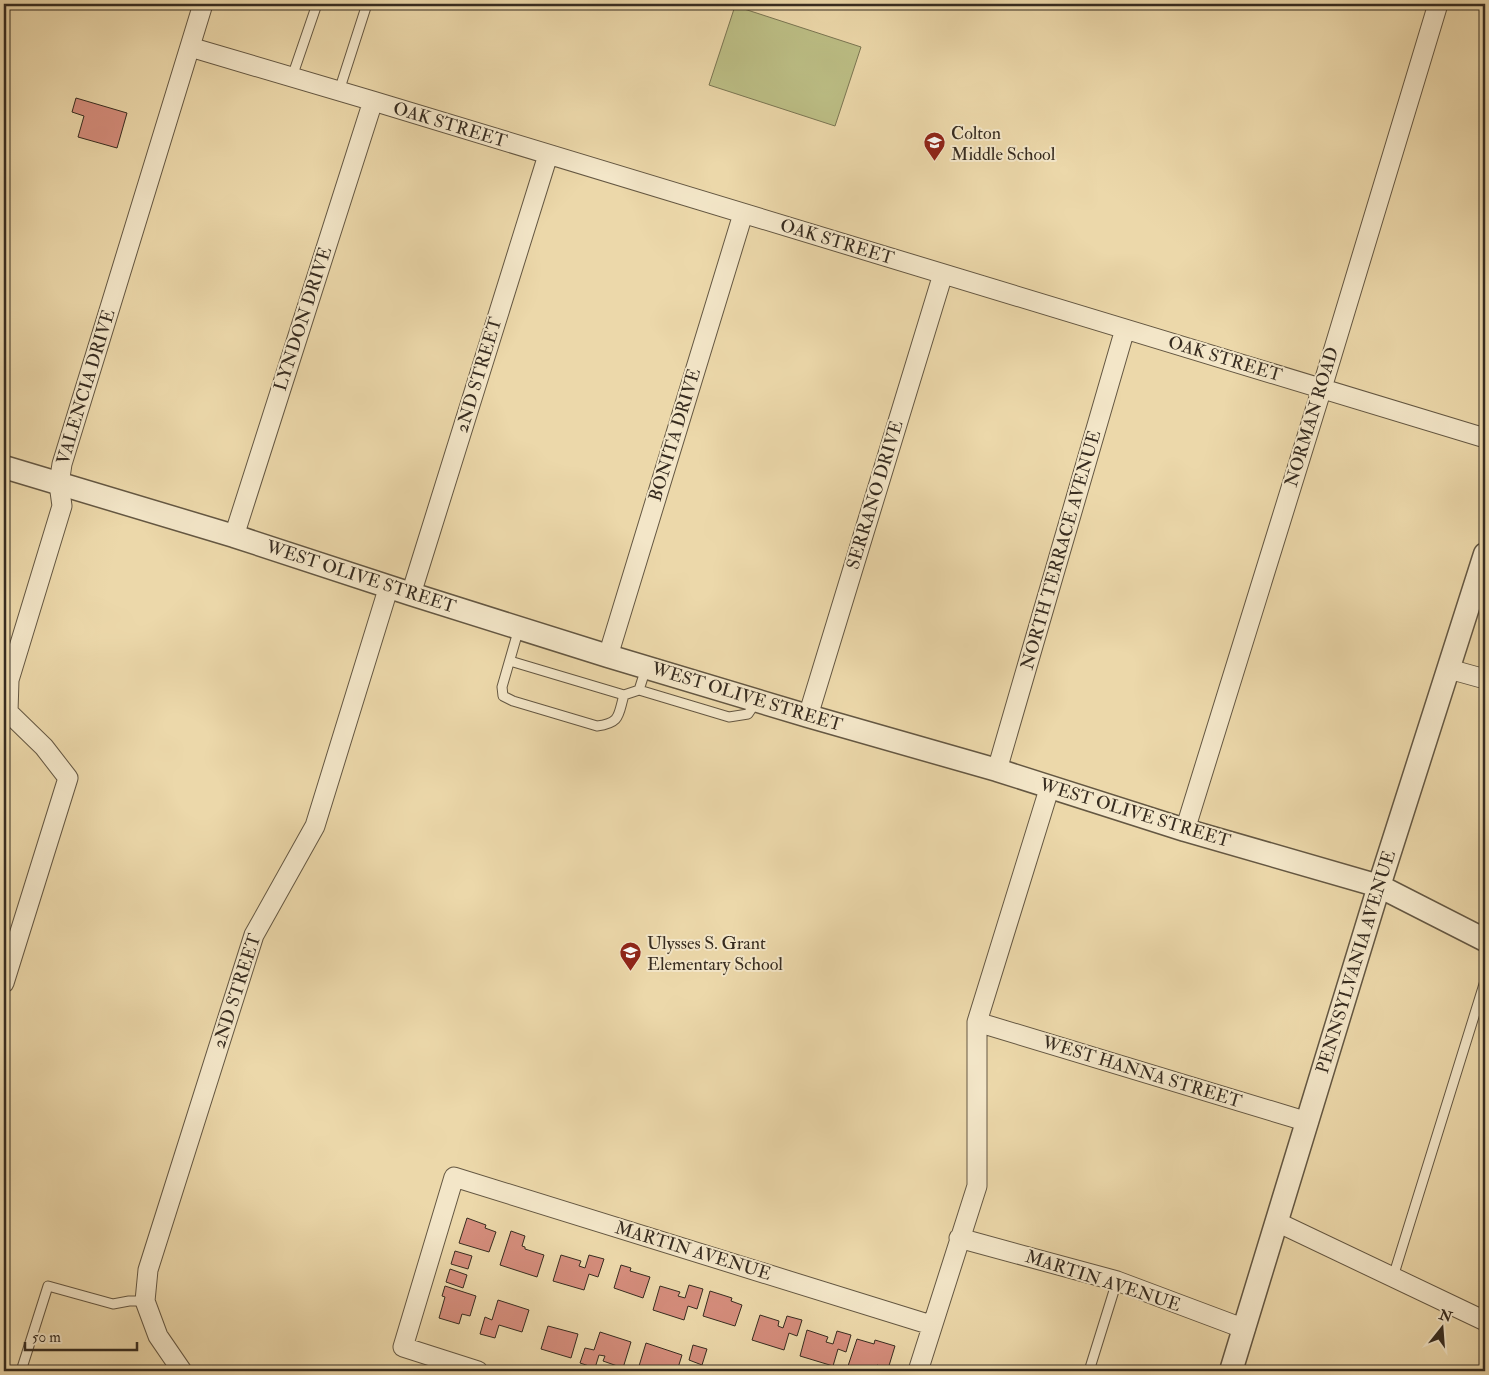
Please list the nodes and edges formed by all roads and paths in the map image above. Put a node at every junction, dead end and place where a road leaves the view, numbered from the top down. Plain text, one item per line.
1 (203, 4) edge
2 (317, 4) edge
3 (367, 4) edge
4 (1438, 4) edge
5 (190, 46) junction
6 (292, 77) junction
7 (339, 92) junction
8 (373, 101) junction
9 (548, 155) junction
10 (743, 214) junction
11 (943, 274) junction
12 (1125, 329) junction
13 (1322, 388) junction
14 (1485, 438) edge
15 (4, 467) edge
16 (59, 484) junction
17 (234, 536) junction
18 (1485, 554) edge
19 (390, 586) junction
20 (411, 594) junction
21 (519, 628) junction
22 (608, 656) junction
23 (510, 660) junction
24 (646, 667) junction
25 (1449, 669) junction
26 (1485, 680) edge
27 (639, 690) junction
28 (624, 695) junction
29 (757, 701) junction
30 (808, 716) junction
31 (998, 770) junction
32 (1050, 786) junction
33 (1185, 830) junction
34 (1379, 886) junction
35 (1485, 940) edge
36 (1485, 981) edge
37 (4, 983) edge
38 (977, 1022) junction
39 (1308, 1122) junction
40 (1277, 1222) junction
41 (959, 1238) junction
42 (1393, 1277) junction
43 (1117, 1282) junction
44 (145, 1300) junction
45 (1485, 1320) edge
46 (931, 1325) junction
47 (1245, 1329) junction
48 (21, 1371) edge
49 (182, 1371) edge
50 (478, 1371) edge
51 (918, 1371) edge
52 (1089, 1371) edge
53 (1231, 1371) edge

1 - 5 street, VALENCIA DRIVE
2 - 6 lane
3 - 7 lane
4 - 13 street, NORMAN ROAD
5 - 6 street, OAK STREET
5 - 16 street, VALENCIA DRIVE
6 - 7 street, OAK STREET
7 - 8 street, OAK STREET
8 - 9 street, OAK STREET
8 - 17 street, LYNDON DRIVE
9 - 10 street, OAK STREET
9 - 20 street, 2ND STREET
10 - 11 street, OAK STREET
10 - 22 street, BONITA DRIVE
11 - 12 street, OAK STREET
11 - 30 street, SERRANO DRIVE
12 - 13 street, OAK STREET
12 - 31 street, NORTH TERRACE AVENUE
13 - 14 street, OAK STREET
13 - 33 street, NORMAN ROAD
15 - 16 street, WEST OLIVE STREET
16 - 17 street, WEST OLIVE STREET
16 - 37 street, VALENCIA DRIVE
17 - 19 street, WEST OLIVE STREET
18 - 25 street, PENNSYLVANIA AVENUE
19 - 20 street, WEST OLIVE STREET
19 - 44 street, 2ND STREET
20 - 21 street, WEST OLIVE STREET
21 - 22 street, WEST OLIVE STREET
21 - 23 lane
22 - 24 street, WEST OLIVE STREET
23 - 28 lane
23 - 28 lane
24 - 27 lane
24 - 29 street, WEST OLIVE STREET
25 - 26 street
25 - 34 street, PENNSYLVANIA AVENUE
27 - 28 lane
27 - 29 lane
29 - 30 street, WEST OLIVE STREET
30 - 31 street, WEST OLIVE STREET
31 - 32 street, WEST OLIVE STREET
32 - 33 street, WEST OLIVE STREET
32 - 38 street
33 - 34 street, WEST OLIVE STREET
34 - 35 street, WEST OLIVE STREET
34 - 39 street, PENNSYLVANIA AVENUE
36 - 42 lane
38 - 39 street, WEST HANNA STREET
38 - 41 street
39 - 40 street, PENNSYLVANIA AVENUE
40 - 42 street
40 - 47 street, PENNSYLVANIA AVENUE
41 - 43 street, MARTIN AVENUE
41 - 46 street
42 - 45 street
43 - 47 street, MARTIN AVENUE
43 - 52 lane
44 - 48 lane
44 - 49 street, 2ND STREET
46 - 50 street, MARTIN AVENUE
46 - 51 street
47 - 53 street, PENNSYLVANIA AVENUE

